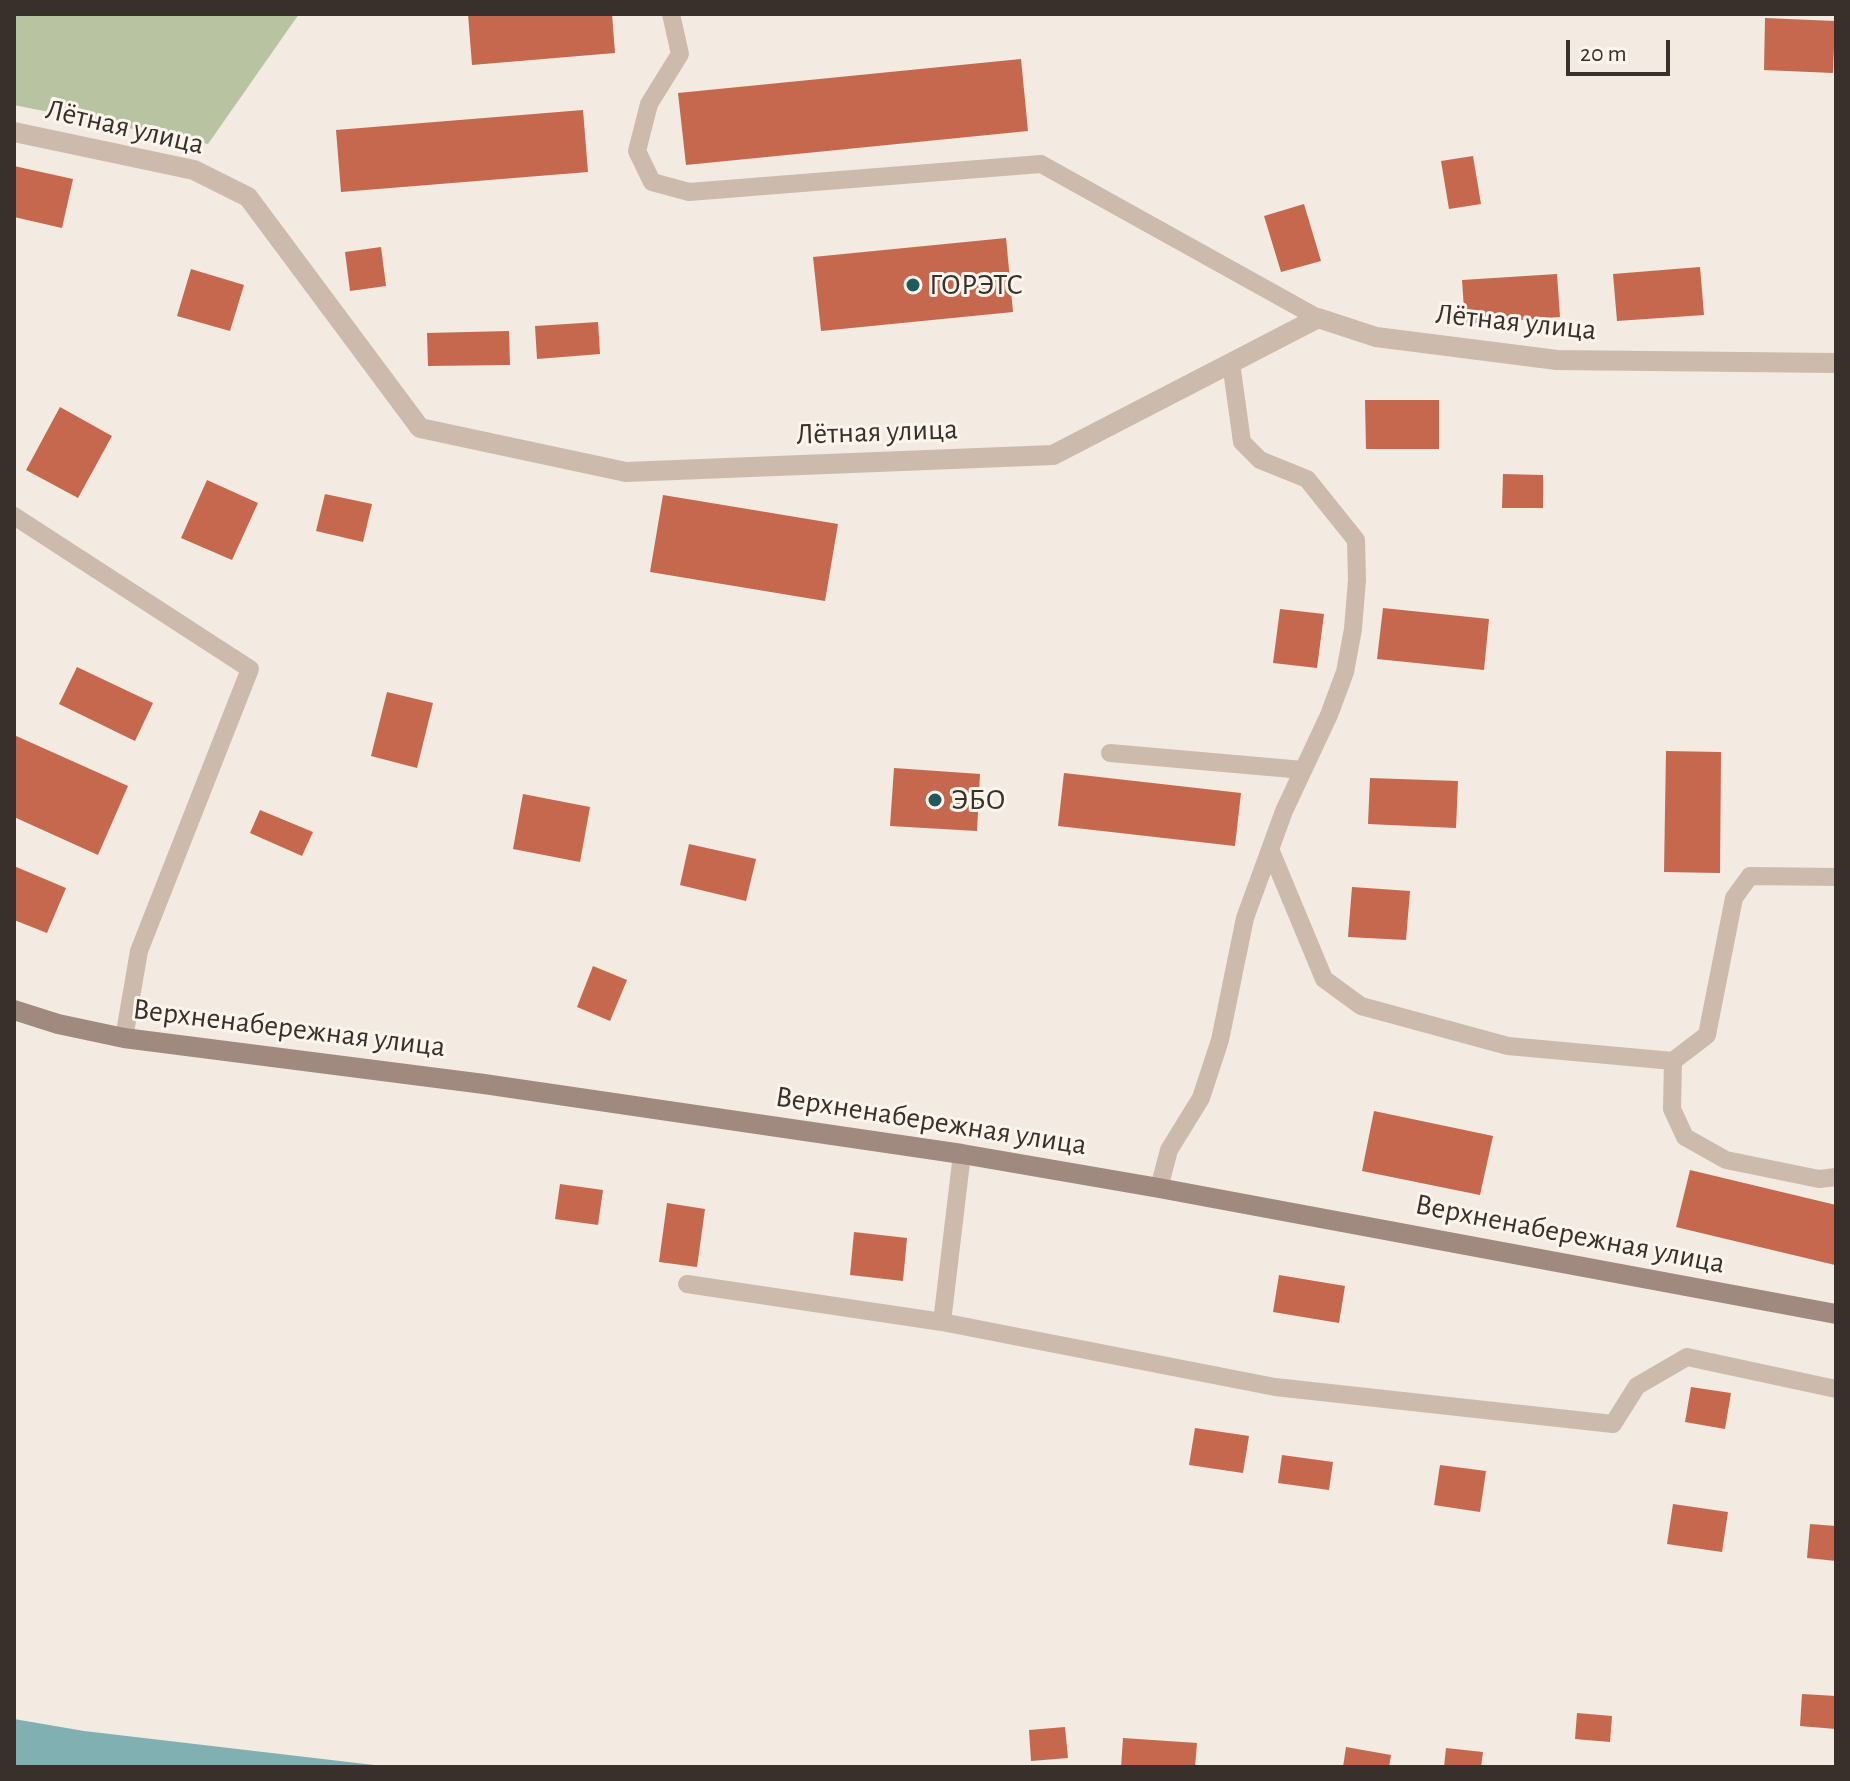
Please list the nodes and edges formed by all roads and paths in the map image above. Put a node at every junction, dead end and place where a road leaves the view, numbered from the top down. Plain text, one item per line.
1 (671, 14) edge
2 (14, 132) edge
3 (1318, 318) junction
4 (1231, 363) junction
5 (1836, 363) edge
6 (14, 516) edge
7 (1110, 753) dead end
8 (1303, 770) junction
9 (1270, 849) junction
10 (1836, 877) edge
11 (14, 1010) edge
12 (124, 1038) junction
13 (1673, 1061) junction
14 (962, 1154) junction
15 (1836, 1177) edge
16 (1159, 1188) junction
17 (687, 1284) dead end
18 (1836, 1314) edge
19 (942, 1322) junction
20 (1836, 1389) edge

1 - 3 lane
2 - 4 street, Лётная улица
3 - 4 street, Лётная улица
3 - 5 street, Лётная улица
4 - 8 lane
6 - 12 lane
7 - 8 lane
8 - 9 lane
9 - 13 lane
9 - 16 lane
10 - 13 lane
11 - 12 street, Верхненабережная улица
12 - 14 street, Верхненабережная улица
13 - 15 lane
14 - 16 street, Верхненабережная улица
14 - 19 lane
16 - 18 street, Верхненабережная улица
17 - 19 lane
19 - 20 lane

